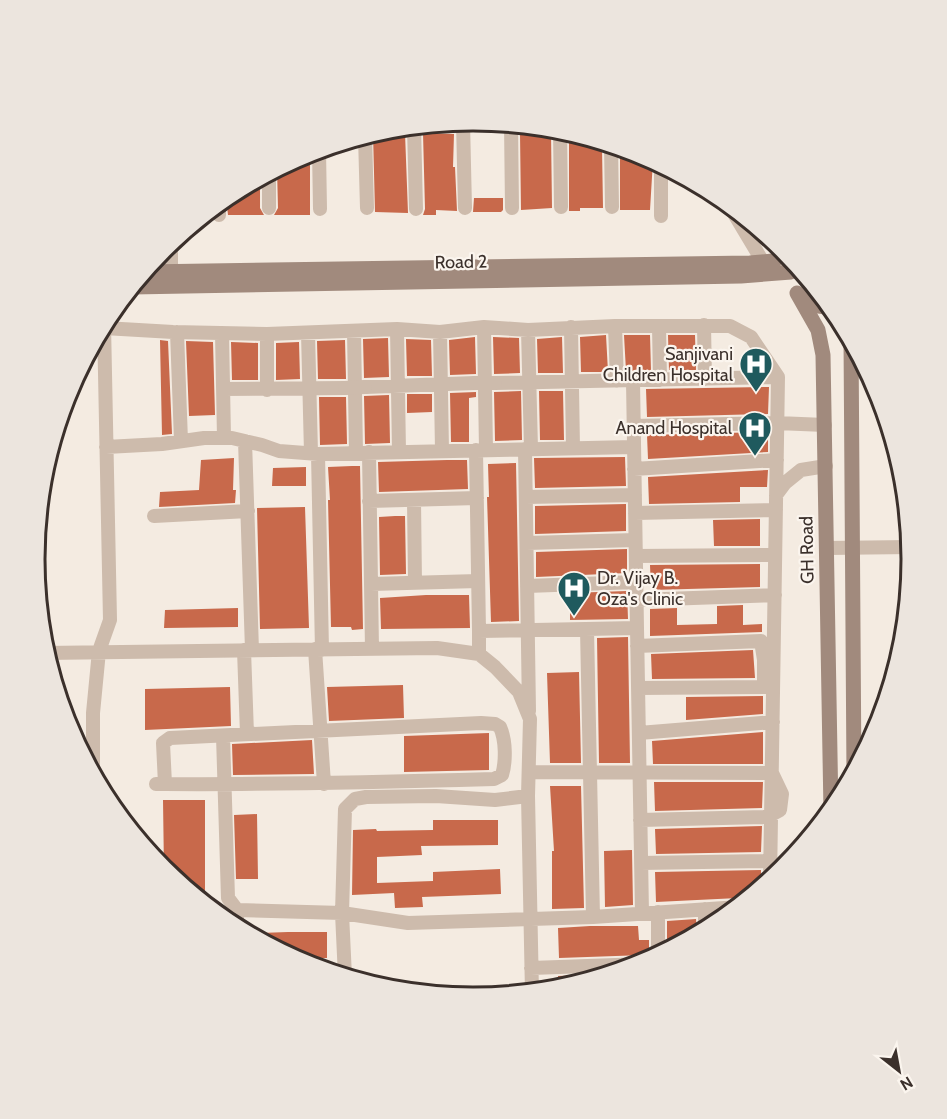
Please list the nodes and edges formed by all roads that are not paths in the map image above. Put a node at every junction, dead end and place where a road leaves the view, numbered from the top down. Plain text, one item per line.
1 (464, 131) edge
2 (511, 133) edge
3 (414, 136) edge
4 (561, 140) edge
5 (365, 145) edge
6 (612, 154) edge
7 (319, 160) edge
8 (661, 174) edge
9 (269, 183) edge
10 (512, 207) dead end
11 (561, 207) dead end
12 (612, 207) dead end
13 (269, 208) dead end
14 (366, 208) dead end
15 (465, 208) dead end
16 (320, 209) dead end
17 (416, 209) dead end
18 (662, 216) dead end
19 (741, 225) edge
20 (171, 257) edge
21 (777, 258) edge
22 (763, 262) junction
23 (785, 266) edge
24 (154, 274) edge
25 (793, 274) edge
26 (171, 279) junction
27 (145, 284) edge
28 (797, 293) junction
29 (818, 305) edge
30 (704, 325) junction
31 (615, 326) junction
32 (659, 326) junction
33 (113, 327) edge
34 (484, 327) junction
35 (571, 327) junction
36 (397, 329) junction
37 (528, 330) junction
38 (354, 331) junction
39 (177, 332) junction
40 (440, 332) junction
41 (222, 333) junction
42 (308, 333) junction
43 (267, 334) junction
44 (104, 341) edge
45 (851, 357) edge
46 (778, 377) junction
47 (705, 379) junction
48 (660, 380) junction
49 (617, 381) junction
50 (633, 381) junction
51 (572, 382) junction
52 (441, 383) junction
53 (529, 383) junction
54 (398, 385) junction
55 (223, 389) junction
56 (267, 390) junction
57 (309, 390) junction
58 (777, 423) junction
59 (825, 425) junction
60 (633, 426) junction
61 (224, 438) junction
62 (181, 441) junction
63 (245, 441) junction
64 (106, 447) junction
65 (634, 447) junction
66 (573, 448) junction
67 (528, 449) junction
68 (481, 450) junction
69 (442, 451) junction
70 (399, 452) junction
71 (314, 453) junction
72 (362, 453) junction
73 (777, 460) junction
74 (826, 466) junction
75 (634, 470) junction
76 (635, 495) junction
77 (776, 495) junction
78 (526, 497) junction
79 (477, 498) junction
80 (414, 500) junction
81 (369, 501) junction
82 (776, 510) junction
83 (248, 511) junction
84 (635, 513) junction
85 (154, 516) dead end
86 (635, 540) junction
87 (526, 543) junction
88 (902, 547) edge
89 (827, 548) junction
90 (852, 548) junction
91 (775, 555) junction
92 (636, 556) junction
93 (478, 582) junction
94 (636, 582) junction
95 (415, 583) junction
96 (371, 584) junction
97 (527, 586) junction
98 (775, 595) junction
99 (637, 600) junction
100 (637, 628) junction
101 (588, 629) junction
102 (528, 630) junction
103 (479, 631) junction
104 (637, 646) junction
105 (372, 649) junction
106 (248, 650) junction
107 (318, 650) junction
108 (99, 651) junction
109 (55, 653) edge
110 (479, 654) junction
111 (638, 688) junction
112 (530, 719) junction
113 (773, 722) junction
114 (321, 730) junction
115 (639, 733) junction
116 (247, 734) junction
117 (224, 736) junction
118 (88, 746) edge
119 (93, 746) junction
120 (93, 757) edge
121 (854, 757) edge
122 (530, 772) junction
123 (590, 772) junction
124 (639, 772) junction
125 (772, 773) junction
126 (324, 783) junction
127 (224, 785) junction
128 (528, 796) junction
129 (831, 797) edge
130 (771, 815) junction
131 (640, 820) junction
132 (770, 861) junction
133 (641, 863) junction
134 (773, 865) edge
135 (770, 868) edge
136 (722, 908) edge
137 (705, 909) junction
138 (237, 910) junction
139 (658, 912) junction
140 (342, 913) junction
141 (642, 913) junction
142 (237, 917) edge
143 (593, 917) junction
144 (532, 919) junction
145 (705, 920) edge
146 (658, 946) edge
147 (610, 965) edge
148 (345, 968) edge
149 (531, 968) junction
150 (532, 984) edge

1 - 15 street
2 - 10 street
3 - 17 street
4 - 11 street
5 - 14 street
6 - 12 street
7 - 16 street
8 - 18 street
9 - 13 street
19 - 22 street
20 - 26 street
21 - 22 street, Road 2
22 - 26 street, Road 2
23 - 26 street, Road 2
24 - 26 street, Road 2
25 - 28 street, GH Road
26 - 27 street, Road 2
28 - 29 street
28 - 59 street, GH Road
30 - 32 street
30 - 46 street
30 - 47 street
31 - 32 street
31 - 35 street
31 - 49 street
32 - 48 street
33 - 39 street
34 - 37 street
34 - 40 street
34 - 68 street
35 - 37 street
35 - 51 street
36 - 38 street
36 - 40 street
36 - 54 street
37 - 53 street
38 - 42 street
38 - 72 street
39 - 41 street
39 - 62 street
40 - 52 street
41 - 43 street
41 - 55 street
42 - 43 street
42 - 57 street
43 - 56 street
44 - 64 street
45 - 90 street
46 - 47 street
46 - 58 street
47 - 48 street
48 - 50 street
49 - 50 street
49 - 51 street
50 - 60 street
51 - 53 street
51 - 66 street
52 - 53 street, bridge
52 - 54 street
52 - 69 street
53 - 67 street
54 - 57 street, bridge
54 - 70 street
55 - 56 street
55 - 61 street
56 - 57 street
57 - 71 street
58 - 59 street
58 - 60 street
58 - 73 street
59 - 74 street, GH Road
60 - 65 street
61 - 62 street
61 - 63 street
62 - 64 street
63 - 71 street
63 - 83 street
64 - 108 street
65 - 66 street
65 - 75 street
66 - 67 street
67 - 68 street
67 - 78 street
68 - 69 street
68 - 79 street
69 - 70 street
70 - 72 street
71 - 72 street
71 - 107 street
72 - 81 street
73 - 75 street
73 - 77 street
74 - 77 street
74 - 89 street, GH Road
75 - 76 street
76 - 78 street
76 - 84 street
77 - 82 street
78 - 87 street
79 - 80 street
79 - 93 street
80 - 81 street
80 - 95 street
81 - 96 street
82 - 84 street
82 - 91 street
83 - 85 street
83 - 106 street
84 - 86 street
86 - 87 street
86 - 92 street
87 - 97 street
88 - 90 street
89 - 90 street
89 - 129 street, GH Road
90 - 121 street
91 - 92 street
91 - 98 street
92 - 94 street
93 - 95 street
93 - 103 street
94 - 97 street
94 - 99 street
95 - 96 street
96 - 105 street
97 - 102 street
98 - 99 street
98 - 113 street
99 - 100 street
100 - 101 street
100 - 104 street
101 - 102 street
101 - 123 street
102 - 103 street
102 - 112 street
103 - 110 street
104 - 111 street
104 - 111 street
105 - 107 street
105 - 110 street
106 - 107 street
106 - 108 street
106 - 116 street
107 - 114 street
108 - 109 street
108 - 119 street
110 - 112 street
111 - 115 street
112 - 122 street
113 - 115 street
113 - 125 street
114 - 116 street
114 - 126 street
114 - 126 street
115 - 124 street
116 - 117 street
117 - 127 street
117 - 127 street
118 - 119 street
119 - 120 street
122 - 123 street
122 - 128 street
123 - 124 street
123 - 143 street
124 - 125 street
124 - 131 street
125 - 130 street
126 - 127 street
127 - 138 street
128 - 140 street
128 - 144 street
130 - 131 street
130 - 132 street
131 - 133 street
132 - 133 street
132 - 134 street
132 - 135 street
133 - 141 street
136 - 137 street
137 - 139 street
137 - 145 street
138 - 140 street
138 - 142 street
139 - 141 street
139 - 146 street
140 - 144 street
140 - 148 street
141 - 143 street
143 - 144 street
144 - 149 street
147 - 149 street
149 - 150 street

